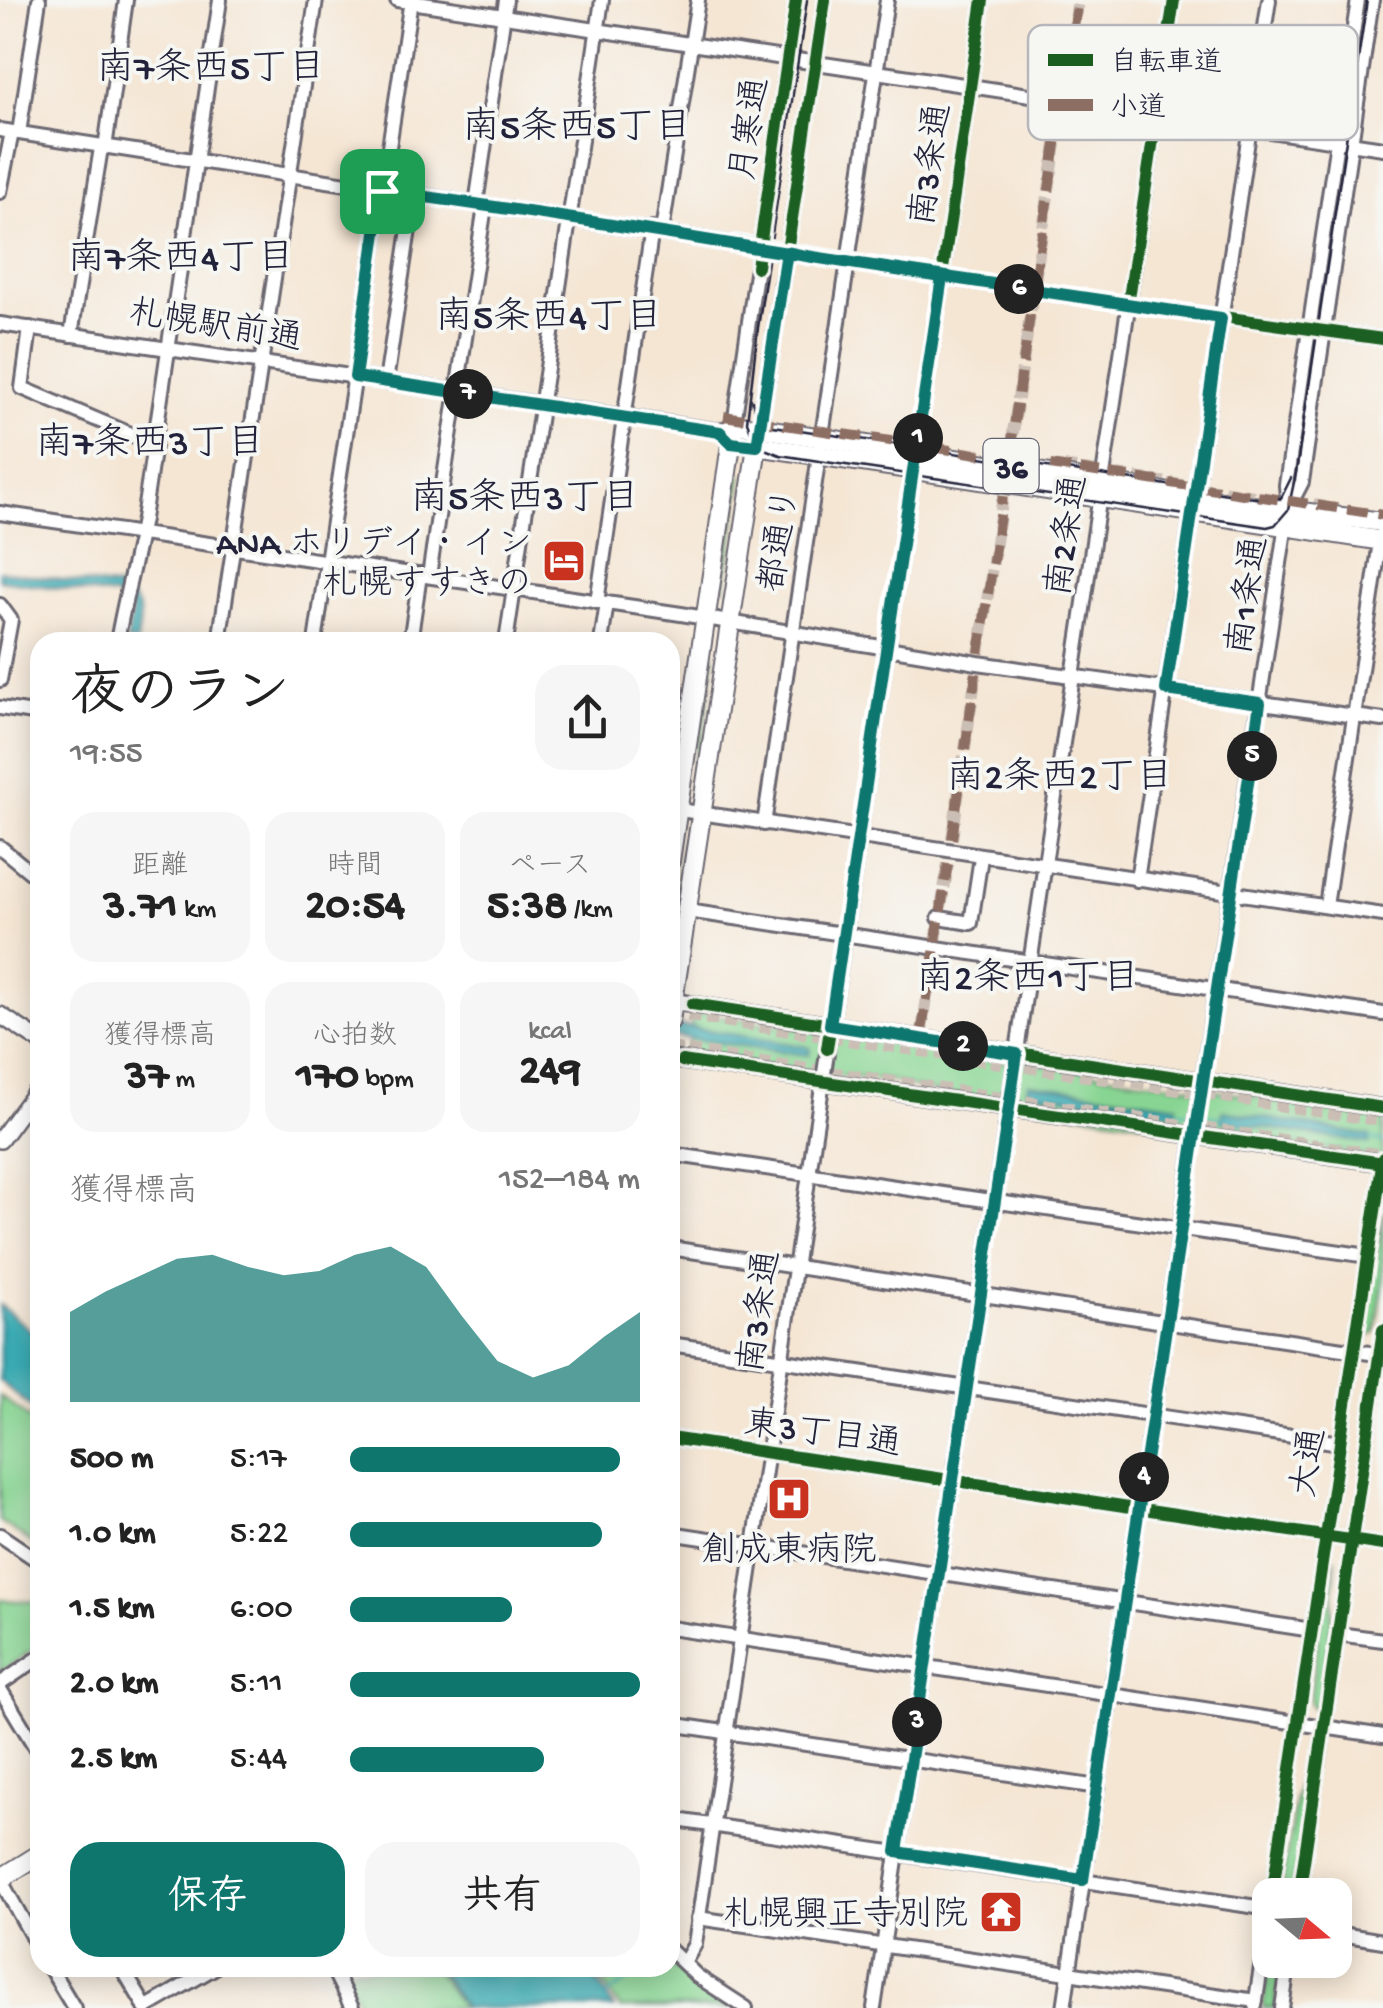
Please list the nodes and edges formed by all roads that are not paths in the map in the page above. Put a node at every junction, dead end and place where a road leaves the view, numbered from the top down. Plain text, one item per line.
1 (39, 0) edge
2 (126, 0) edge
3 (220, 0) edge
4 (316, 0) edge
5 (506, 0) edge
6 (602, 0) edge
7 (698, 0) edge
8 (796, 0) edge
9 (824, 0) edge
10 (888, 0) edge
11 (983, 0) edge
12 (1174, 0) edge
13 (1268, 0) edge
14 (1358, 0) edge
15 (1372, 0) edge
16 (406, 1) edge
17 (504, 16) junction
18 (1170, 25) edge
19 (1264, 25) edge
20 (1356, 25) edge
21 (597, 30) junction
22 (691, 45) junction
23 (788, 59) junction
24 (815, 63) junction
25 (1358, 71) edge
26 (876, 72) junction
27 (970, 86) junction
28 (1028, 95) edge
29 (10, 132) edge
30 (1153, 140) edge
31 (1248, 140) edge
32 (1331, 140) edge
33 (1344, 142) junction
34 (103, 148) junction
35 (1383, 148) edge
36 (196, 162) junction
37 (290, 177) junction
38 (382, 191) junction
39 (0, 192) edge
40 (414, 196) junction
41 (481, 205) junction
42 (569, 218) junction
43 (657, 230) junction
44 (760, 247) junction
45 (787, 252) junction
46 (848, 263) junction
47 (942, 277) junction
48 (1128, 305) junction
49 (1221, 318) junction
50 (0, 324) edge
51 (30, 328) junction
52 (1315, 330) junction
53 (72, 334) junction
54 (1383, 339) edge
55 (168, 349) junction
56 (262, 363) junction
57 (355, 377) junction
58 (386, 382) junction
59 (456, 392) junction
60 (543, 404) junction
61 (625, 418) junction
62 (728, 433) junction
63 (759, 437) junction
64 (154, 444) junction
65 (821, 447) junction
66 (915, 461) junction
67 (1101, 490) junction
68 (1193, 504) junction
69 (0, 513) edge
70 (1287, 518) junction
71 (1382, 528) edge
72 (140, 534) junction
73 (232, 548) junction
74 (327, 562) junction
75 (425, 576) junction
76 (514, 590) junction
77 (602, 602) junction
78 (0, 606) edge
79 (706, 619) junction
80 (730, 624) junction
81 (119, 632) edge
82 (220, 632) edge
83 (316, 632) edge
84 (412, 632) edge
85 (508, 632) edge
86 (601, 632) edge
87 (792, 634) junction
88 (886, 649) junction
89 (1075, 677) junction
90 (0, 680) edge
91 (1166, 690) junction
92 (1260, 703) junction
93 (0, 708) edge
94 (30, 712) edge
95 (1354, 716) junction
96 (1383, 720) edge
97 (680, 774) edge
98 (680, 811) edge
99 (701, 814) junction
100 (764, 824) junction
101 (858, 838) junction
102 (0, 847) edge
103 (980, 856) junction
104 (1044, 866) junction
105 (30, 872) edge
106 (1137, 880) junction
107 (1231, 892) junction
108 (1326, 906) junction
109 (686, 911) junction
110 (1383, 915) edge
111 (940, 918) dead end
112 (844, 935) junction
113 (680, 950) edge
114 (1030, 962) junction
115 (1216, 990) junction
116 (680, 1002) edge
117 (1383, 1014) edge
118 (0, 1015) edge
119 (830, 1025) junction
120 (30, 1034) edge
121 (1017, 1054) junction
122 (680, 1060) edge
123 (822, 1081) junction
124 (1203, 1082) junction
125 (30, 1100) edge
126 (1383, 1108) edge
127 (1008, 1109) junction
128 (1196, 1129) junction
129 (0, 1140) edge
130 (680, 1155) edge
131 (1383, 1161) edge
132 (808, 1174) junction
133 (994, 1202) junction
134 (1181, 1230) junction
135 (680, 1249) edge
136 (1368, 1256) junction
137 (794, 1266) junction
138 (980, 1295) junction
139 (1167, 1322) junction
140 (1383, 1330) edge
141 (680, 1345) edge
142 (1353, 1350) junction
143 (1381, 1354) edge
144 (780, 1360) junction
145 (967, 1388) junction
146 (1153, 1416) junction
147 (680, 1440) edge
148 (1340, 1443) junction
149 (767, 1453) junction
150 (953, 1480) junction
151 (1140, 1509) junction
152 (0, 1535) edge
153 (680, 1535) edge
154 (1325, 1536) junction
155 (1352, 1540) junction
156 (1383, 1545) edge
157 (753, 1546) junction
158 (30, 1555) edge
159 (939, 1574) junction
160 (1126, 1602) junction
161 (680, 1630) edge
162 (1312, 1630) junction
163 (1338, 1634) junction
164 (738, 1639) junction
165 (1383, 1640) edge
166 (30, 1664) edge
167 (925, 1666) junction
168 (0, 1686) edge
169 (1111, 1694) junction
170 (1298, 1723) junction
171 (680, 1725) edge
172 (1324, 1727) junction
173 (725, 1732) junction
174 (1383, 1736) edge
175 (30, 1738) edge
176 (911, 1759) junction
177 (1098, 1787) junction
178 (680, 1820) edge
179 (712, 1825) junction
180 (897, 1852) junction
181 (30, 1860) edge
182 (1275, 1878) edge
183 (1302, 1878) edge
184 (0, 1879) edge
185 (1083, 1880) junction
186 (1252, 1906) edge
187 (697, 1921) junction
188 (30, 1933) edge
189 (1352, 1936) edge
190 (1383, 1941) edge
191 (883, 1945) junction
192 (680, 1959) edge
193 (684, 1963) junction
194 (1070, 1973) junction
195 (55, 1977) edge
196 (127, 1977) edge
197 (198, 1977) edge
198 (335, 1977) edge
199 (1260, 1978) edge
200 (1286, 1978) edge
201 (1256, 2005) edge
202 (345, 2006) edge
203 (1282, 2007) edge
204 (74, 2008) edge
205 (145, 2008) edge
206 (746, 2008) edge
207 (874, 2008) edge
208 (1064, 2008) edge
209 (1298, 2008) edge

1 - 29 street
2 - 34 street
3 - 36 street
4 - 37 street
5 - 17 street
6 - 21 street
7 - 22 street
8 - 23 street, 月寒通
9 - 24 street, 月寒通
10 - 26 street, 都通り
11 - 27 street, 南3条通
12 - 18 street, 南2条通
13 - 19 street
14 - 20 street, 南1条通
15 - 25 street, 南1条通
16 - 17 street
16 - 38 street
17 - 21 street
17 - 41 street
21 - 22 street
21 - 42 street
22 - 23 street
22 - 43 street
23 - 24 street
23 - 44 street, 月寒通
24 - 26 street
24 - 45 street, 月寒通
26 - 27 street
26 - 46 street, 都通り
27 - 28 street
27 - 47 street, 南3条通
29 - 34 street
29 - 39 street
30 - 48 street, 南2条通
31 - 49 street
32 - 33 street
33 - 35 street
33 - 52 street, 南1条通
34 - 36 street
34 - 53 street
36 - 37 street
36 - 55 street
37 - 38 street
37 - 56 street
38 - 40 street
38 - 57 street
40 - 41 street
40 - 58 street
41 - 42 street
41 - 59 street
42 - 43 street
42 - 60 street
43 - 44 street
43 - 61 street
44 - 45 street
44 - 62 street, 月寒通
45 - 46 street
45 - 63 street, 月寒通
46 - 47 street
46 - 65 street, 都通り
47 - 48 street
47 - 66 street, 南3条通
48 - 49 street
48 - 67 street, 南2条通
49 - 52 street
49 - 68 street
50 - 51 street, 札幌駅前通
51 - 53 street, 札幌駅前通
51 - 64 street
52 - 54 street
52 - 70 street, 南1条通
53 - 55 street, 札幌駅前通
55 - 56 street, 札幌駅前通
55 - 64 street
56 - 57 street, 札幌駅前通
56 - 73 street
57 - 58 street, 札幌駅前通
57 - 74 street
58 - 59 street, 札幌駅前通
59 - 60 street, 札幌駅前通
59 - 75 street
60 - 61 street, 札幌駅前通
60 - 76 street
61 - 62 street, 札幌駅前通
61 - 77 street
62 - 63 highway, 札幌駅前通 / 36
62 - 79 highway, 月寒通
63 - 65 highway, 札幌駅前通 / 36
63 - 80 highway, 月寒通
64 - 72 street
65 - 66 highway, 札幌駅前通 / 36
65 - 87 street, 都通り
66 - 67 highway, 札幌駅前通 / 36
66 - 88 street, 南3条通
67 - 68 highway, 札幌駅前通 / 36
67 - 89 street, 南2条通
68 - 70 highway, 札幌駅前通 / 36
68 - 91 street
69 - 72 street
70 - 71 highway, 札幌駅前通 / 36
70 - 92 street, 南1条通
71 - 95 street
72 - 73 street
72 - 81 street
73 - 74 street
73 - 82 street
74 - 75 street
74 - 83 street
75 - 76 street
75 - 84 street
76 - 77 street
76 - 85 street
77 - 79 street
77 - 86 street
78 - 90 street
79 - 80 street
79 - 97 highway, 月寒通
80 - 87 street
80 - 99 highway, 月寒通
87 - 88 street
87 - 100 street, 都通り
88 - 89 street
88 - 101 street, 南3条通
89 - 91 street
89 - 104 street, 南2条通
91 - 92 street
91 - 106 street
92 - 95 street
92 - 107 street, 南1条通
93 - 94 street
95 - 96 street
95 - 108 street
98 - 99 street
99 - 100 street
99 - 109 highway, 月寒通
100 - 101 street
101 - 103 street
101 - 112 street, 南3条通
102 - 105 street
103 - 104 street
103 - 111 street
104 - 106 street
104 - 114 street, 南2条通
106 - 107 street
107 - 108 street
107 - 115 street, 南1条通
108 - 110 street
109 - 112 street
109 - 113 highway, 月寒通
112 - 114 street
112 - 119 street, 南3条通
114 - 115 street
114 - 121 street, 南2条通
115 - 117 street
115 - 124 street, 南1条通
116 - 119 main road
118 - 120 main road
119 - 121 main road
119 - 123 street, 南3条通
121 - 124 main road
121 - 127 street, 南2条通
122 - 123 main road
123 - 127 main road
123 - 132 street, 南3条通
124 - 126 main road
124 - 128 street, 南1条通
125 - 129 main road
127 - 128 main road
127 - 133 street, 南2条通
128 - 131 main road
128 - 134 street
130 - 132 street
131 - 136 street, 大通
132 - 133 street
132 - 137 street, 南3条通
133 - 134 street
133 - 138 street, 南2条通
134 - 136 street
134 - 139 street
135 - 137 street
136 - 142 street, 大通
137 - 138 street
137 - 144 street, 南3条通
138 - 139 street
138 - 145 street, 南2条通
139 - 142 street
139 - 146 street
140 - 143 street, 大通
141 - 144 street
142 - 143 street
142 - 148 street, 大通
143 - 155 street, 大通
144 - 145 street
144 - 149 street, 南3条通
145 - 146 street
145 - 150 street, 南2条通
146 - 148 street
146 - 151 street
147 - 149 street, 東3丁目通
148 - 154 street, 大通
149 - 150 street, 東3丁目通
149 - 157 street, 南3条通
150 - 151 street, 東3丁目通
150 - 159 street, 南2条通
151 - 154 street, 東3丁目通
151 - 160 street
152 - 158 street
153 - 157 street
154 - 155 street, 東3丁目通
154 - 162 street, 大通
155 - 156 street, 東3丁目通
155 - 163 street, 大通
157 - 159 street
157 - 164 street, 南3条通
159 - 160 street
159 - 167 street, 南2条通
160 - 162 street
160 - 169 street
161 - 164 street
162 - 170 street, 大通
163 - 165 street
163 - 172 street, 大通
164 - 167 street
164 - 173 street, 南3条通
166 - 168 street
167 - 169 street
167 - 176 street, 南2条通
168 - 175 street
169 - 170 street
169 - 177 street
170 - 172 street
170 - 182 street, 大通
171 - 173 street
172 - 174 street
172 - 183 street, 大通
173 - 176 street
173 - 179 street, 南3条通
176 - 177 street
176 - 180 street, 南2条通
177 - 185 street
178 - 179 street
179 - 180 street
179 - 187 street, 南3条通
180 - 185 street
180 - 191 street, 南2条通
181 - 184 highway
184 - 188 street
185 - 186 street
185 - 194 street
187 - 191 street
187 - 193 street, 南3条通
189 - 190 street
191 - 194 street
191 - 207 street, 南2条通
192 - 193 street
193 - 206 street
194 - 201 street
194 - 208 street
195 - 204 street
196 - 205 street
197 - 205 street
198 - 202 street
199 - 201 street
200 - 203 street
203 - 209 street

